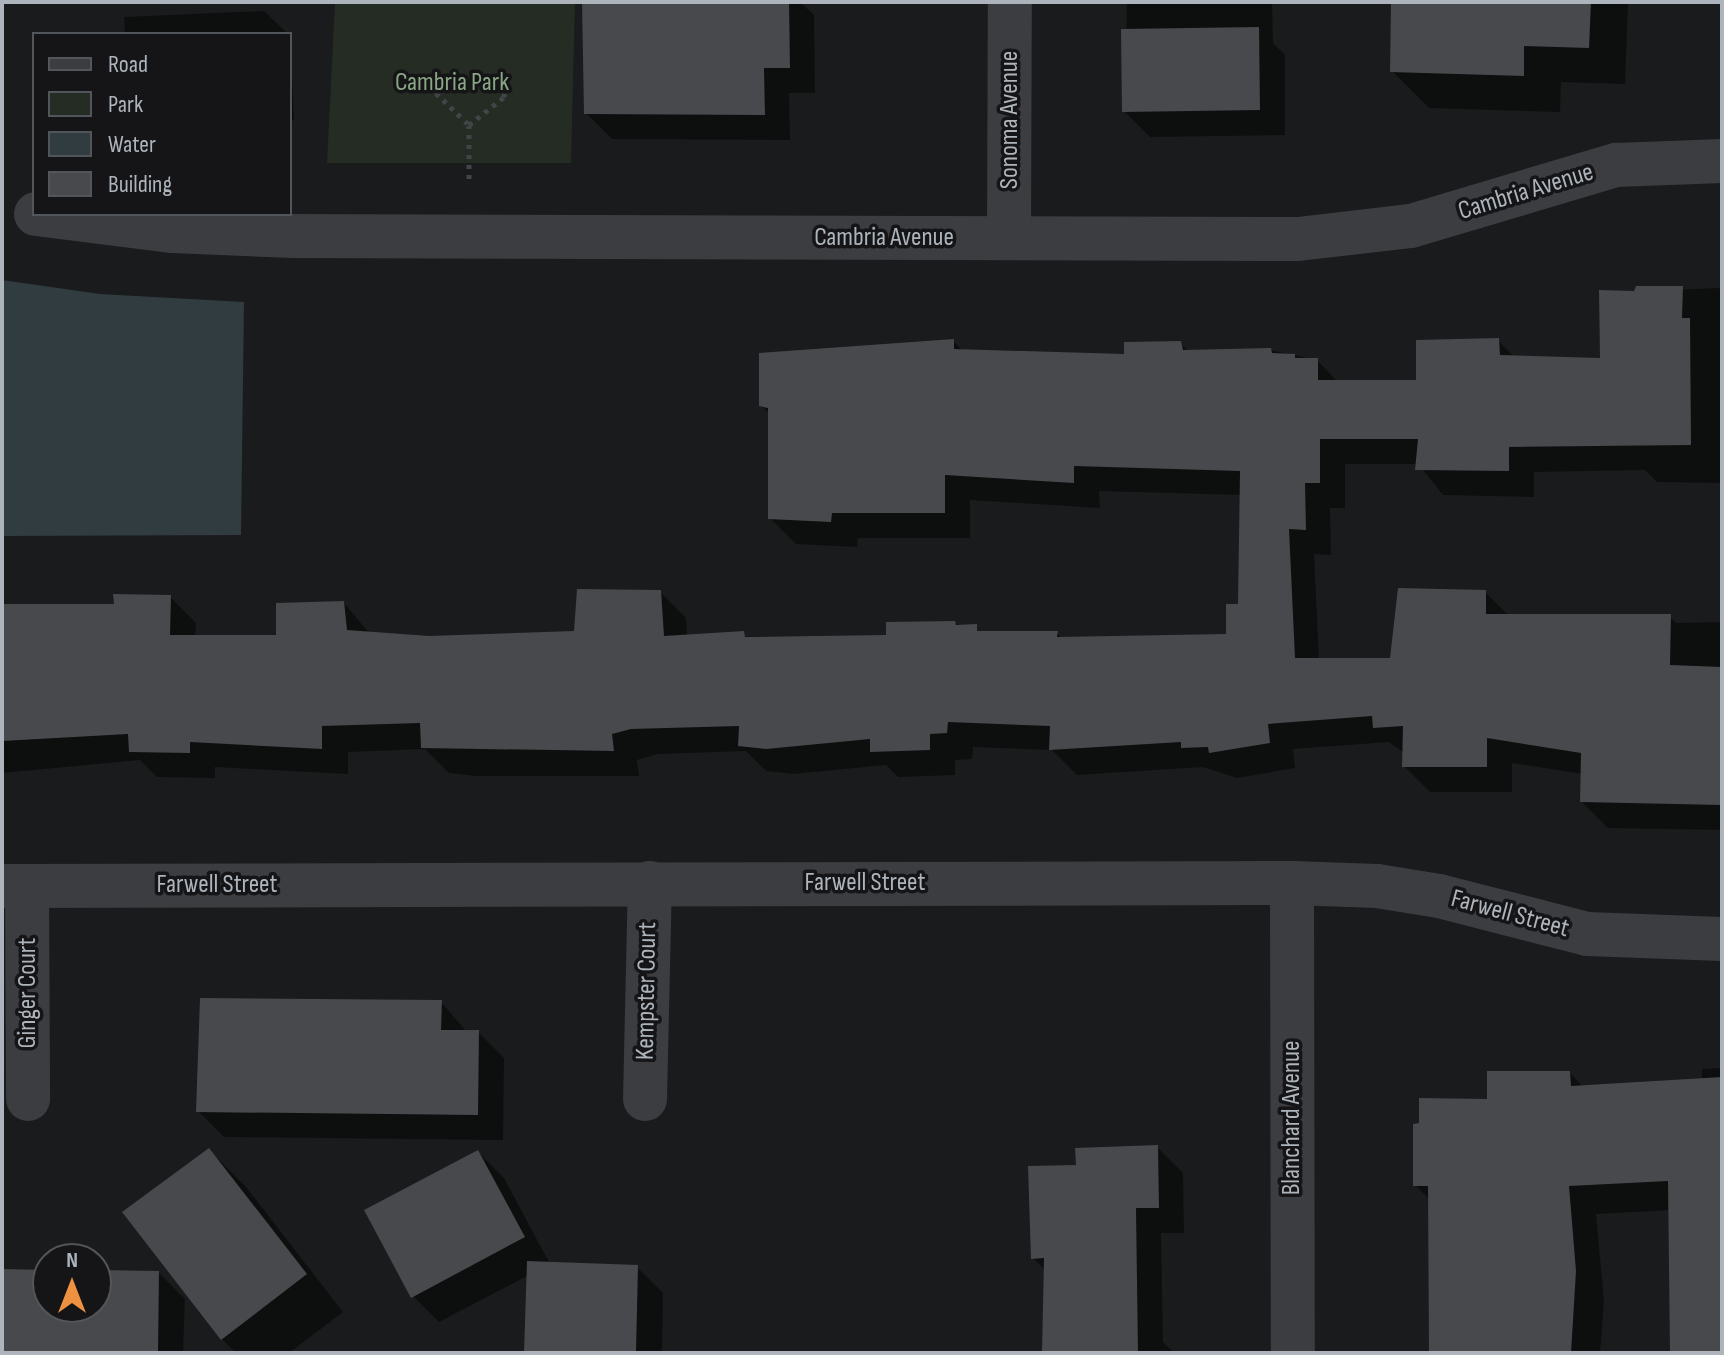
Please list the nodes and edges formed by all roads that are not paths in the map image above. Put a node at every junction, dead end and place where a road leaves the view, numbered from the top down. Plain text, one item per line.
1 (1010, 2) edge
2 (1722, 161) edge
3 (2, 208) edge
4 (32, 213) edge
5 (51, 216) edge
6 (1009, 238) junction
7 (650, 883) junction
8 (1292, 883) junction
9 (14, 886) edge
10 (1722, 939) edge
11 (28, 1099) dead end
12 (645, 1099) dead end
13 (1293, 1353) edge

1 - 6 street, Sonoma Avenue
2 - 6 street, Cambria Avenue
3 - 4 street, Cambria Avenue
5 - 6 street, Cambria Avenue
7 - 8 street, Farwell Street
7 - 9 street, Farwell Street
7 - 12 street, Kempster Court
8 - 10 street, Farwell Street
8 - 13 street, Blanchard Avenue
9 - 11 street, Ginger Court

